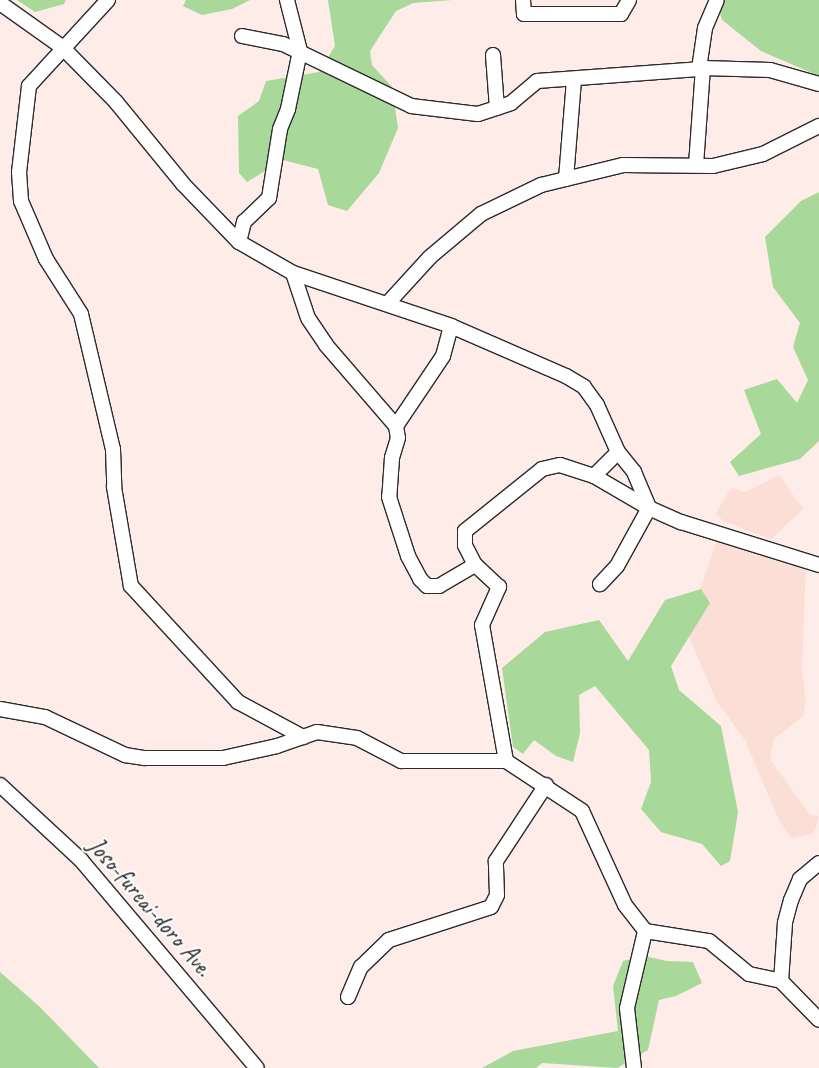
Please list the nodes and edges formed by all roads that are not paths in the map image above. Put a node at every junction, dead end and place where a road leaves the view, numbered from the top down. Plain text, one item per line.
1 (108, 0) edge
2 (287, 0) edge
3 (523, 0) edge
4 (629, 0) edge
5 (717, 0) edge
6 (0, 3) edge
7 (242, 36) dead end
8 (62, 47) junction
9 (300, 51) junction
10 (493, 55) dead end
11 (701, 68) junction
12 (574, 80) junction
13 (819, 84) edge
14 (498, 108) junction
15 (819, 126) edge
16 (696, 165) junction
17 (566, 179) junction
18 (239, 242) junction
19 (293, 273) junction
20 (388, 303) junction
21 (450, 326) junction
22 (396, 426) junction
23 (618, 452) junction
24 (594, 476) junction
25 (649, 508) junction
26 (475, 565) junction
27 (819, 565) edge
28 (600, 584) dead end
29 (0, 709) edge
30 (303, 737) junction
31 (506, 761) junction
32 (0, 785) edge
33 (546, 785) junction
34 (819, 863) edge
35 (645, 931) junction
36 (781, 981) junction
37 (348, 997) dead end
38 (819, 1020) edge
39 (257, 1068) edge
40 (634, 1068) edge

1 - 8 street
2 - 9 street
3 - 4 street
5 - 11 street
6 - 8 street
7 - 9 street
8 - 18 street
8 - 30 street
9 - 14 street
9 - 18 street
10 - 14 street
11 - 12 street
11 - 13 street
11 - 16 street
12 - 14 street
12 - 17 street
15 - 16 street
16 - 17 street
17 - 20 street
18 - 19 street
19 - 20 street
19 - 22 street
20 - 21 street
21 - 22 street
21 - 23 street
22 - 26 street
23 - 24 street
23 - 25 street
24 - 25 street
24 - 26 street
25 - 27 street
25 - 28 street
26 - 31 street
29 - 30 street
30 - 31 street
31 - 33 street
32 - 39 street, Joso-fureai-doro Ave.
33 - 35 street
33 - 37 street
34 - 36 street
35 - 36 street
35 - 40 street
36 - 38 street

